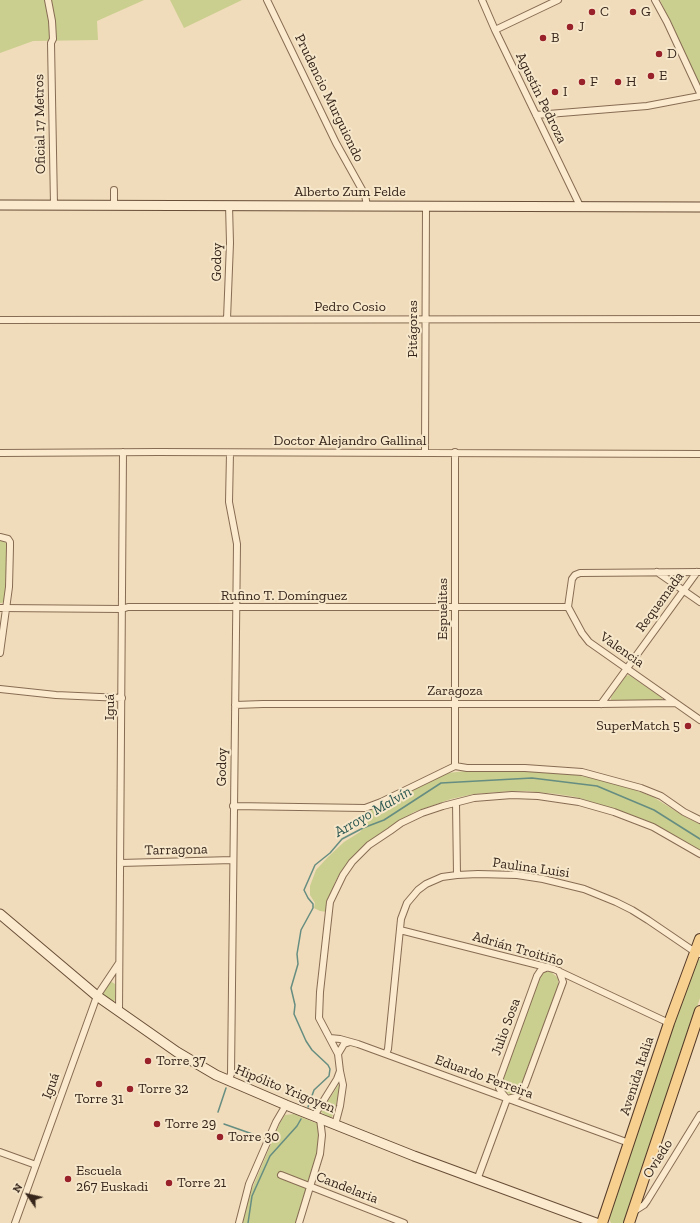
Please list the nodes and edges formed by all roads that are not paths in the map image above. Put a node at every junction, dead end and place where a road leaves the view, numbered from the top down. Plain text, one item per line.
1 (267, 0) edge
2 (482, 0) edge
3 (558, 0) edge
4 (655, 0) edge
5 (48, 2) edge
6 (495, 30) junction
7 (700, 93) edge
8 (700, 96) edge
9 (536, 115) junction
10 (114, 190) dead end
11 (0, 205) edge
12 (54, 205) junction
13 (114, 205) junction
14 (228, 205) junction
15 (367, 206) junction
16 (426, 206) junction
17 (580, 206) junction
18 (700, 207) edge
19 (227, 319) junction
20 (425, 319) junction
21 (700, 319) edge
22 (0, 320) edge
23 (123, 452) junction
24 (425, 452) junction
25 (455, 452) junction
26 (0, 453) edge
27 (230, 453) junction
28 (700, 454) edge
29 (0, 537) edge
30 (657, 572) junction
31 (698, 572) edge
32 (684, 591) junction
33 (700, 602) edge
34 (568, 607) junction
35 (3, 608) edge
36 (235, 608) junction
37 (455, 608) junction
38 (122, 609) junction
39 (0, 653) edge
40 (627, 668) junction
41 (0, 689) edge
42 (122, 698) junction
43 (455, 703) junction
44 (675, 703) junction
45 (601, 704) junction
46 (235, 705) junction
47 (700, 720) edge
48 (455, 766) junction
49 (456, 803) junction
50 (233, 806) junction
51 (700, 820) edge
52 (700, 854) edge
53 (233, 860) junction
54 (120, 863) junction
55 (457, 874) junction
56 (0, 914) edge
57 (400, 930) junction
58 (700, 939) edge
59 (697, 953) edge
60 (120, 962) junction
61 (548, 967) junction
62 (559, 971) junction
63 (108, 979) junction
64 (119, 983) junction
65 (97, 996) junction
66 (700, 1011) edge
67 (118, 1012) junction
68 (669, 1023) junction
69 (330, 1038) junction
70 (350, 1042) junction
71 (338, 1054) junction
72 (386, 1054) junction
73 (340, 1071) junction
74 (228, 1081) junction
75 (507, 1099) junction
76 (286, 1105) junction
77 (700, 1114) edge
78 (317, 1117) junction
79 (335, 1125) junction
80 (629, 1143) junction
81 (0, 1152) edge
82 (36, 1165) junction
83 (281, 1175) dead end
84 (477, 1180) junction
85 (310, 1186) junction
86 (632, 1213) junction
87 (15, 1223) edge
88 (239, 1223) edge
89 (299, 1223) edge
90 (404, 1223) edge
91 (596, 1223) edge
92 (602, 1223) edge
93 (629, 1223) edge

1 - 15 street, Prudencio Murguiondo
2 - 6 street, Agustín Pedroza
3 - 6 street
4 - 7 street
5 - 12 street, Oficial 17 Metros
6 - 9 street, Agustín Pedroza
8 - 9 street
9 - 17 street, Agustín Pedroza
10 - 13 street
11 - 12 street, Alberto Zum Felde
12 - 13 street, Alberto Zum Felde
13 - 14 street, Alberto Zum Felde
14 - 15 street, Alberto Zum Felde
14 - 19 street, Godoy
15 - 16 street, Alberto Zum Felde
16 - 17 street, Alberto Zum Felde
16 - 20 street, Pitágoras
17 - 18 street, Alberto Zum Felde
19 - 20 street, Pedro Cosio
19 - 22 street, Pedro Cosio
20 - 21 street, Pedro Cosio
20 - 24 street, Pitágoras
23 - 26 street, Doctor Alejandro Gallinal
23 - 27 street, Doctor Alejandro Gallinal
23 - 38 street, Iguá
24 - 25 street, Doctor Alejandro Gallinal
24 - 27 street, Doctor Alejandro Gallinal
25 - 28 street, Doctor Alejandro Gallinal
25 - 37 street, Espuelitas
27 - 36 street, Godoy
29 - 35 street
30 - 31 street
30 - 32 street
30 - 34 street
31 - 32 street, Requemada
32 - 33 street
32 - 40 street, Requemada
34 - 37 street, Rufino T. Domínguez
34 - 40 street, Valencia
35 - 38 street, Rufino T. Domínguez
35 - 39 street
36 - 37 street, Rufino T. Domínguez
36 - 38 street, Rufino T. Domínguez
36 - 46 street, Godoy
37 - 43 street, Espuelitas
38 - 42 street, Iguá
40 - 44 street, Valencia
40 - 45 street, Requemada
41 - 42 street
42 - 54 street, Iguá
43 - 45 street, Zaragoza
43 - 46 street, Zaragoza
43 - 48 street, Espuelitas
44 - 45 street, Zaragoza
44 - 47 street, Valencia
46 - 50 street, Godoy
48 - 50 street
48 - 51 street
49 - 52 street
49 - 55 street
49 - 69 street
50 - 53 street, Godoy
53 - 54 street, Tarragona
53 - 74 street, Godoy
54 - 60 street, Iguá
55 - 57 street, Paulina Luisi
55 - 59 street, Paulina Luisi
56 - 65 street, Hipólito Yrigoyen
57 - 61 street, Adrián Troitiño
57 - 72 street, Paulina Luisi
58 - 59 main road, Avenida Italia
59 - 68 main road, Avenida Italia
60 - 63 street, Iguá
60 - 64 street, Iguá
61 - 62 street, Adrián Troitiño
61 - 75 street, Julio Sosa
62 - 68 street, Adrián Troitiño
62 - 75 street
63 - 64 street
63 - 65 street, Iguá
64 - 67 street, Iguá
65 - 67 street, Hipólito Yrigoyen
65 - 82 street, Iguá
66 - 86 main road
67 - 74 street, Hipólito Yrigoyen
68 - 80 main road, Avenida Italia
69 - 70 street, Eduardo Ferreira
69 - 71 street
70 - 71 street
70 - 72 street, Eduardo Ferreira
71 - 73 street
72 - 75 street, Eduardo Ferreira
73 - 78 street
73 - 79 street
74 - 76 street, Hipólito Yrigoyen
75 - 80 street, Eduardo Ferreira
75 - 84 street
76 - 78 street, Hipólito Yrigoyen
76 - 88 street
77 - 86 street, Oviedo
78 - 79 street, Hipólito Yrigoyen
78 - 85 street
79 - 84 street, Hipólito Yrigoyen
80 - 92 main road, Avenida Italia
81 - 82 street
82 - 87 street, Iguá
83 - 85 street, Candelaria
84 - 91 street, Hipólito Yrigoyen
85 - 89 street
85 - 90 street, Candelaria
86 - 93 main road

